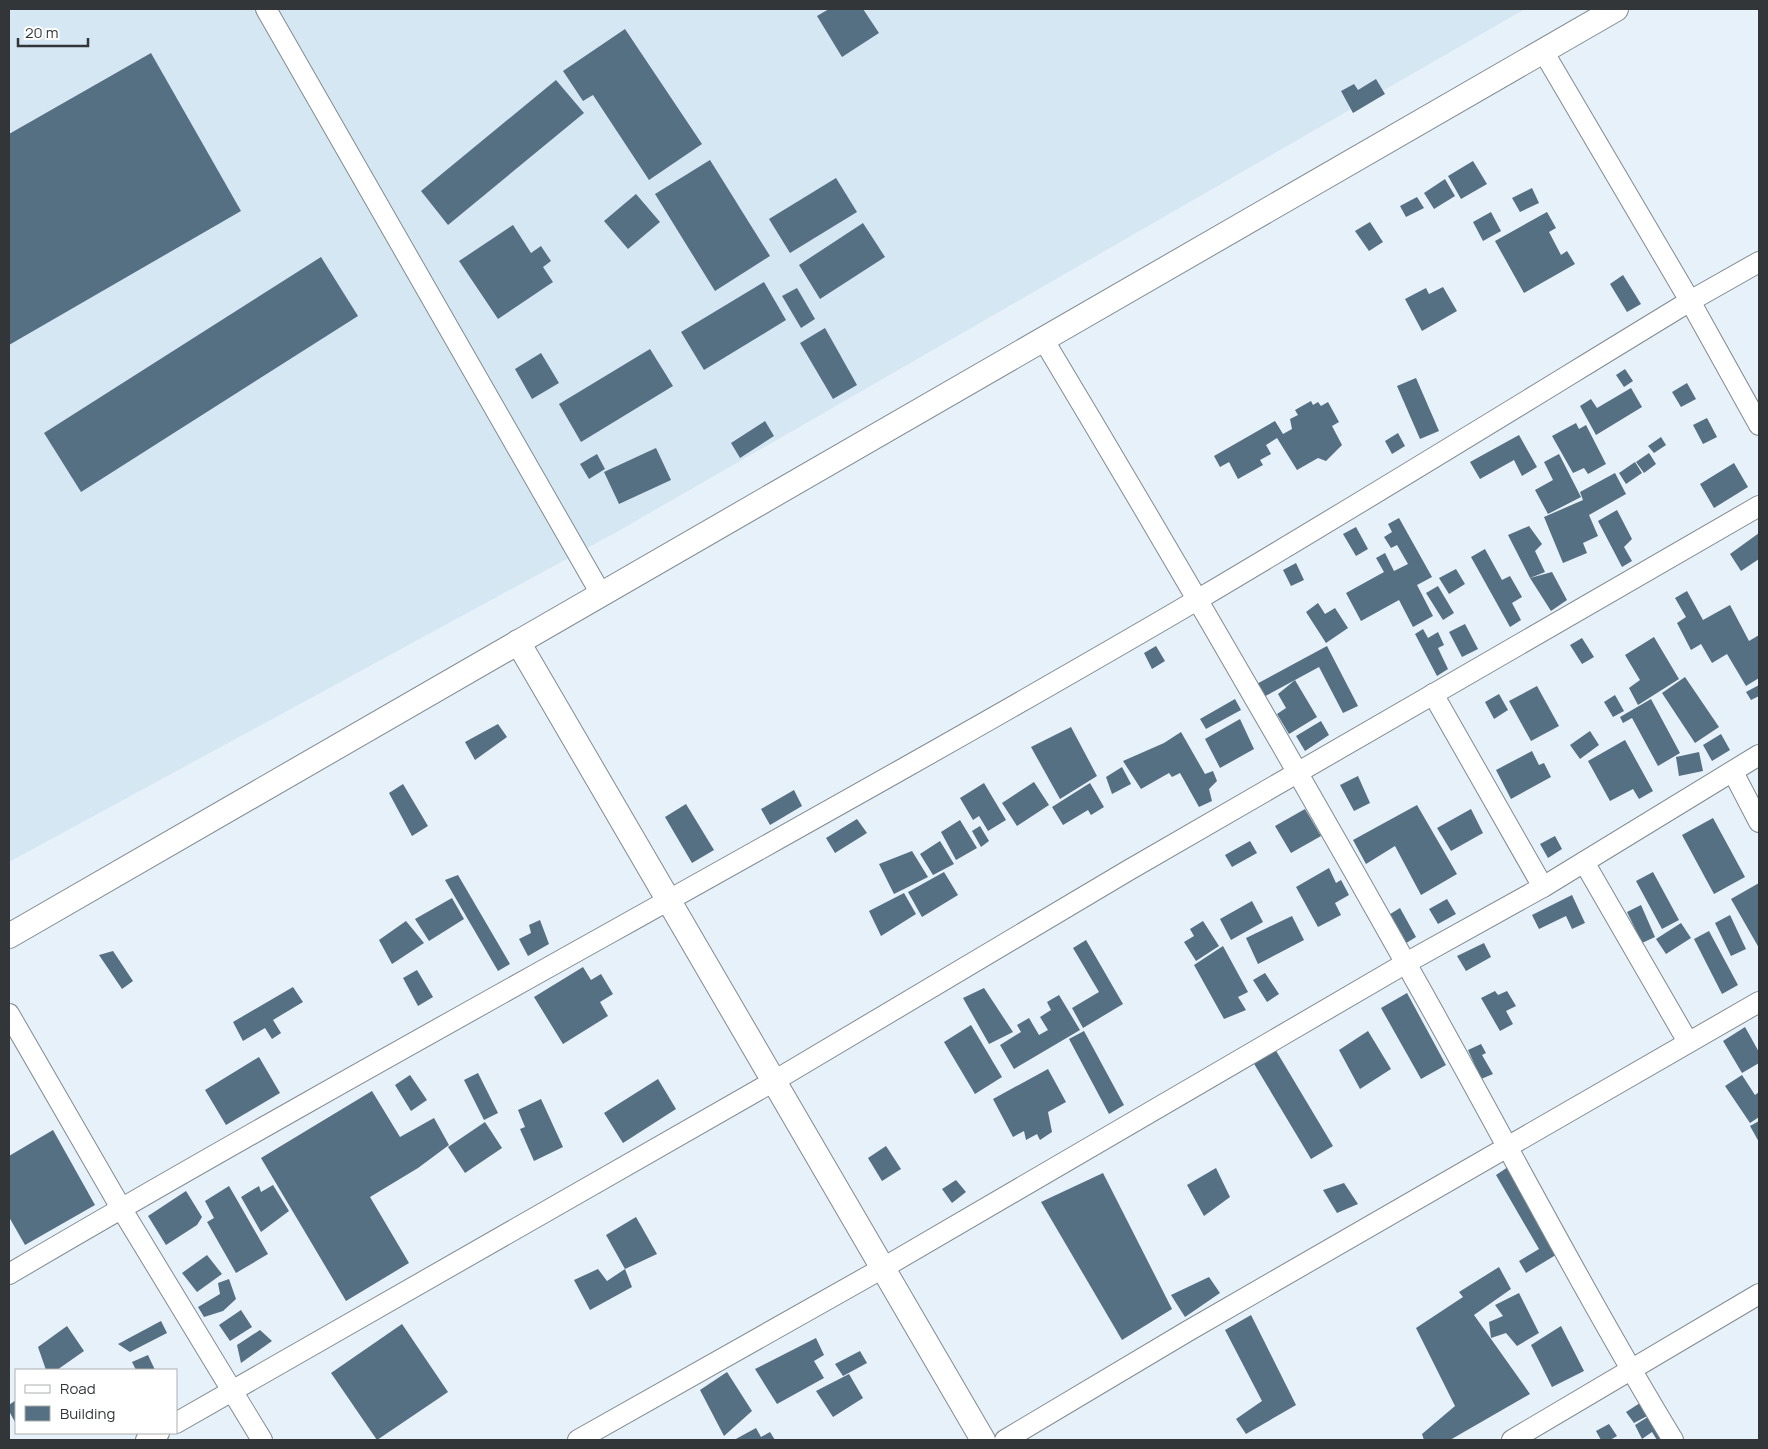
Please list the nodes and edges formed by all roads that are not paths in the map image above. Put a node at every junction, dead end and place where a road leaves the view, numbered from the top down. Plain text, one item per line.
1 (266, 9) edge
2 (1616, 9) edge
3 (1543, 51) junction
4 (1759, 262) edge
5 (1690, 301) junction
6 (1044, 339) junction
7 (1759, 426) edge
8 (1759, 506) edge
9 (600, 594) junction
10 (1198, 599) junction
11 (518, 642) junction
12 (1433, 694) junction
13 (1759, 756) edge
14 (1733, 772) junction
15 (1296, 774) junction
16 (1759, 822) edge
17 (1584, 862) junction
18 (1543, 887) junction
19 (669, 901) junction
20 (9, 936) edge
21 (1406, 964) junction
22 (1759, 1002) edge
23 (9, 1014) edge
24 (1688, 1042) junction
25 (774, 1081) junction
26 (1508, 1146) junction
27 (121, 1208) junction
28 (883, 1268) junction
29 (9, 1274) edge
30 (1759, 1294) edge
31 (1630, 1370) junction
32 (233, 1390) junction
33 (178, 1422) edge
34 (157, 1434) edge
35 (146, 1440) edge
36 (262, 1440) edge
37 (578, 1440) edge
38 (983, 1440) edge
39 (1005, 1440) edge
40 (1512, 1440) edge
41 (1673, 1440) edge

1 - 9 street
2 - 3 street
3 - 5 street
3 - 6 street
4 - 5 street
5 - 7 street
5 - 10 street
6 - 9 street
6 - 10 street
8 - 12 street
9 - 11 street
10 - 15 street
10 - 19 street
11 - 19 street
11 - 20 street
12 - 15 street
12 - 18 street
13 - 14 street
14 - 16 street
14 - 17 street
15 - 21 street
15 - 25 street
17 - 18 street
17 - 24 street
18 - 21 street
19 - 25 street
19 - 27 street
21 - 26 street
21 - 28 street
22 - 24 street
23 - 27 street
24 - 26 street
25 - 28 street
25 - 32 street
26 - 31 street
26 - 39 street
27 - 29 street
27 - 32 street
28 - 37 street
28 - 38 street
30 - 31 street
31 - 40 street
31 - 41 street
32 - 33 street
32 - 36 street
34 - 35 street

